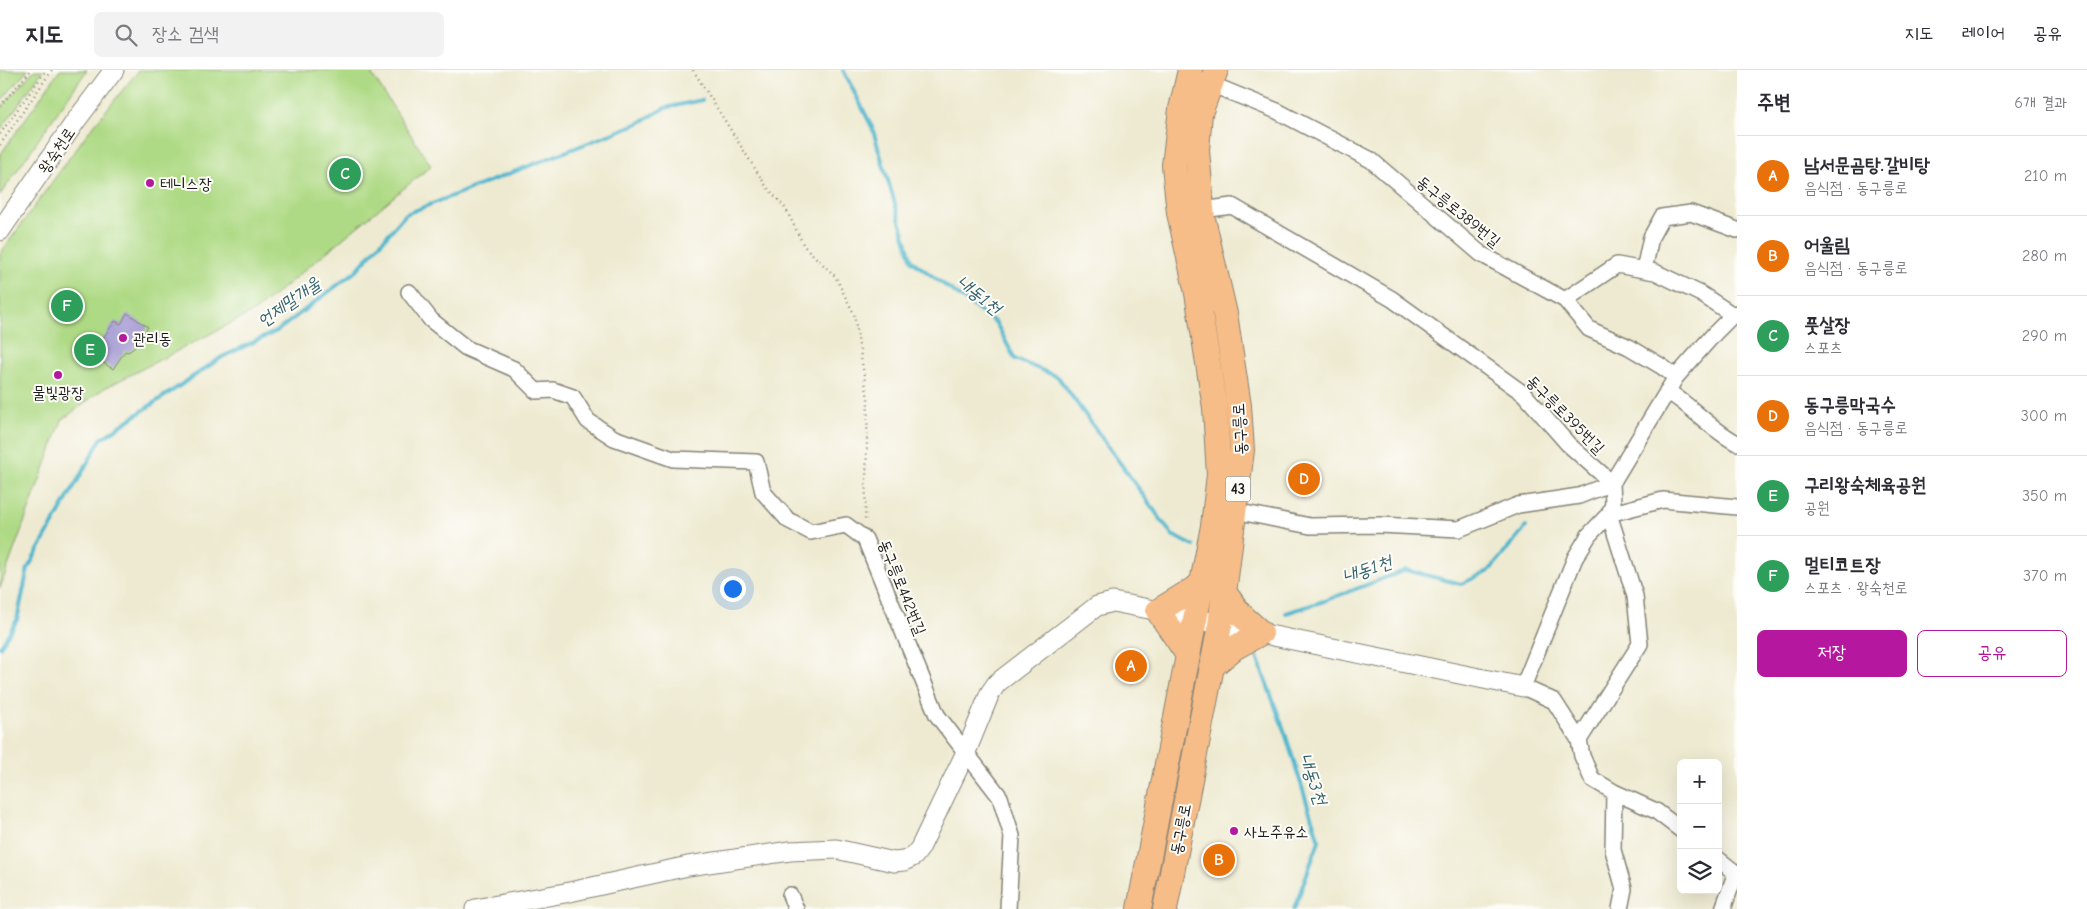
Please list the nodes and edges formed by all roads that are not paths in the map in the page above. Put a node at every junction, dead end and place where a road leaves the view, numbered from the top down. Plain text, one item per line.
1 (114, 70) edge
2 (1188, 71) edge
3 (1213, 77) edge
4 (1202, 210) junction
5 (1178, 213) junction
6 (1737, 230) edge
7 (0, 232) edge
8 (1644, 270) junction
9 (410, 292) dead end
10 (1565, 300) junction
11 (1735, 314) edge
12 (1676, 378) junction
13 (1667, 391) junction
14 (1737, 443) edge
15 (1612, 484) junction
16 (1737, 507) edge
17 (1235, 511) junction
18 (1609, 514) junction
19 (1202, 584) junction
20 (1224, 592) junction
21 (1158, 611) junction
22 (1195, 618) junction
23 (1220, 625) junction
24 (1261, 633) junction
25 (1188, 655) junction
26 (1212, 667) junction
27 (1523, 687) junction
28 (1579, 740) junction
29 (966, 752) junction
30 (1614, 792) junction
31 (1677, 827) edge
32 (1722, 862) edge
33 (1736, 873) edge
34 (790, 895) dead end
35 (1140, 906) edge
36 (500, 907) edge
37 (474, 909) edge
38 (796, 909) edge
39 (1008, 909) edge
40 (1167, 909) edge
41 (1620, 909) edge
42 (1723, 909) edge

1 - 7 street, 왕숙천로
2 - 3 street, 동구릉로389번길
2 - 5 main road, 동구릉로 / 43
3 - 4 main road, 동구릉로 / 43
3 - 10 street, 동구릉로389번길
4 - 5 street, 동구릉로395번길
4 - 15 street, 동구릉로395번길
4 - 17 main road, 동구릉로 / 43
5 - 19 main road, 동구릉로 / 43
6 - 8 street
8 - 10 street
8 - 11 street
9 - 29 street, 동구릉로442번길
10 - 12 street, 동구릉로389번길
11 - 12 street
12 - 13 street
13 - 14 street
13 - 15 street
15 - 17 street
15 - 18 street
16 - 18 street
17 - 20 main road, 동구릉로 / 43
18 - 27 street
18 - 28 street
19 - 21 main road
19 - 22 main road, 동구릉로 / 43
20 - 23 main road, 동구릉로 / 43
20 - 24 main road
21 - 22 street
21 - 25 main road
21 - 29 street
22 - 23 street
22 - 25 main road, 동구릉로 / 43
23 - 24 street
23 - 26 main road, 동구릉로 / 43
24 - 26 main road
24 - 27 street
25 - 35 main road, 동구릉로 / 43
26 - 40 main road, 동구릉로 / 43
27 - 28 street
28 - 30 street
29 - 36 street
29 - 39 street, 동구릉로442번길
30 - 31 street
30 - 41 street
32 - 33 street
33 - 42 street
34 - 38 street
35 - 40 street
36 - 37 street

